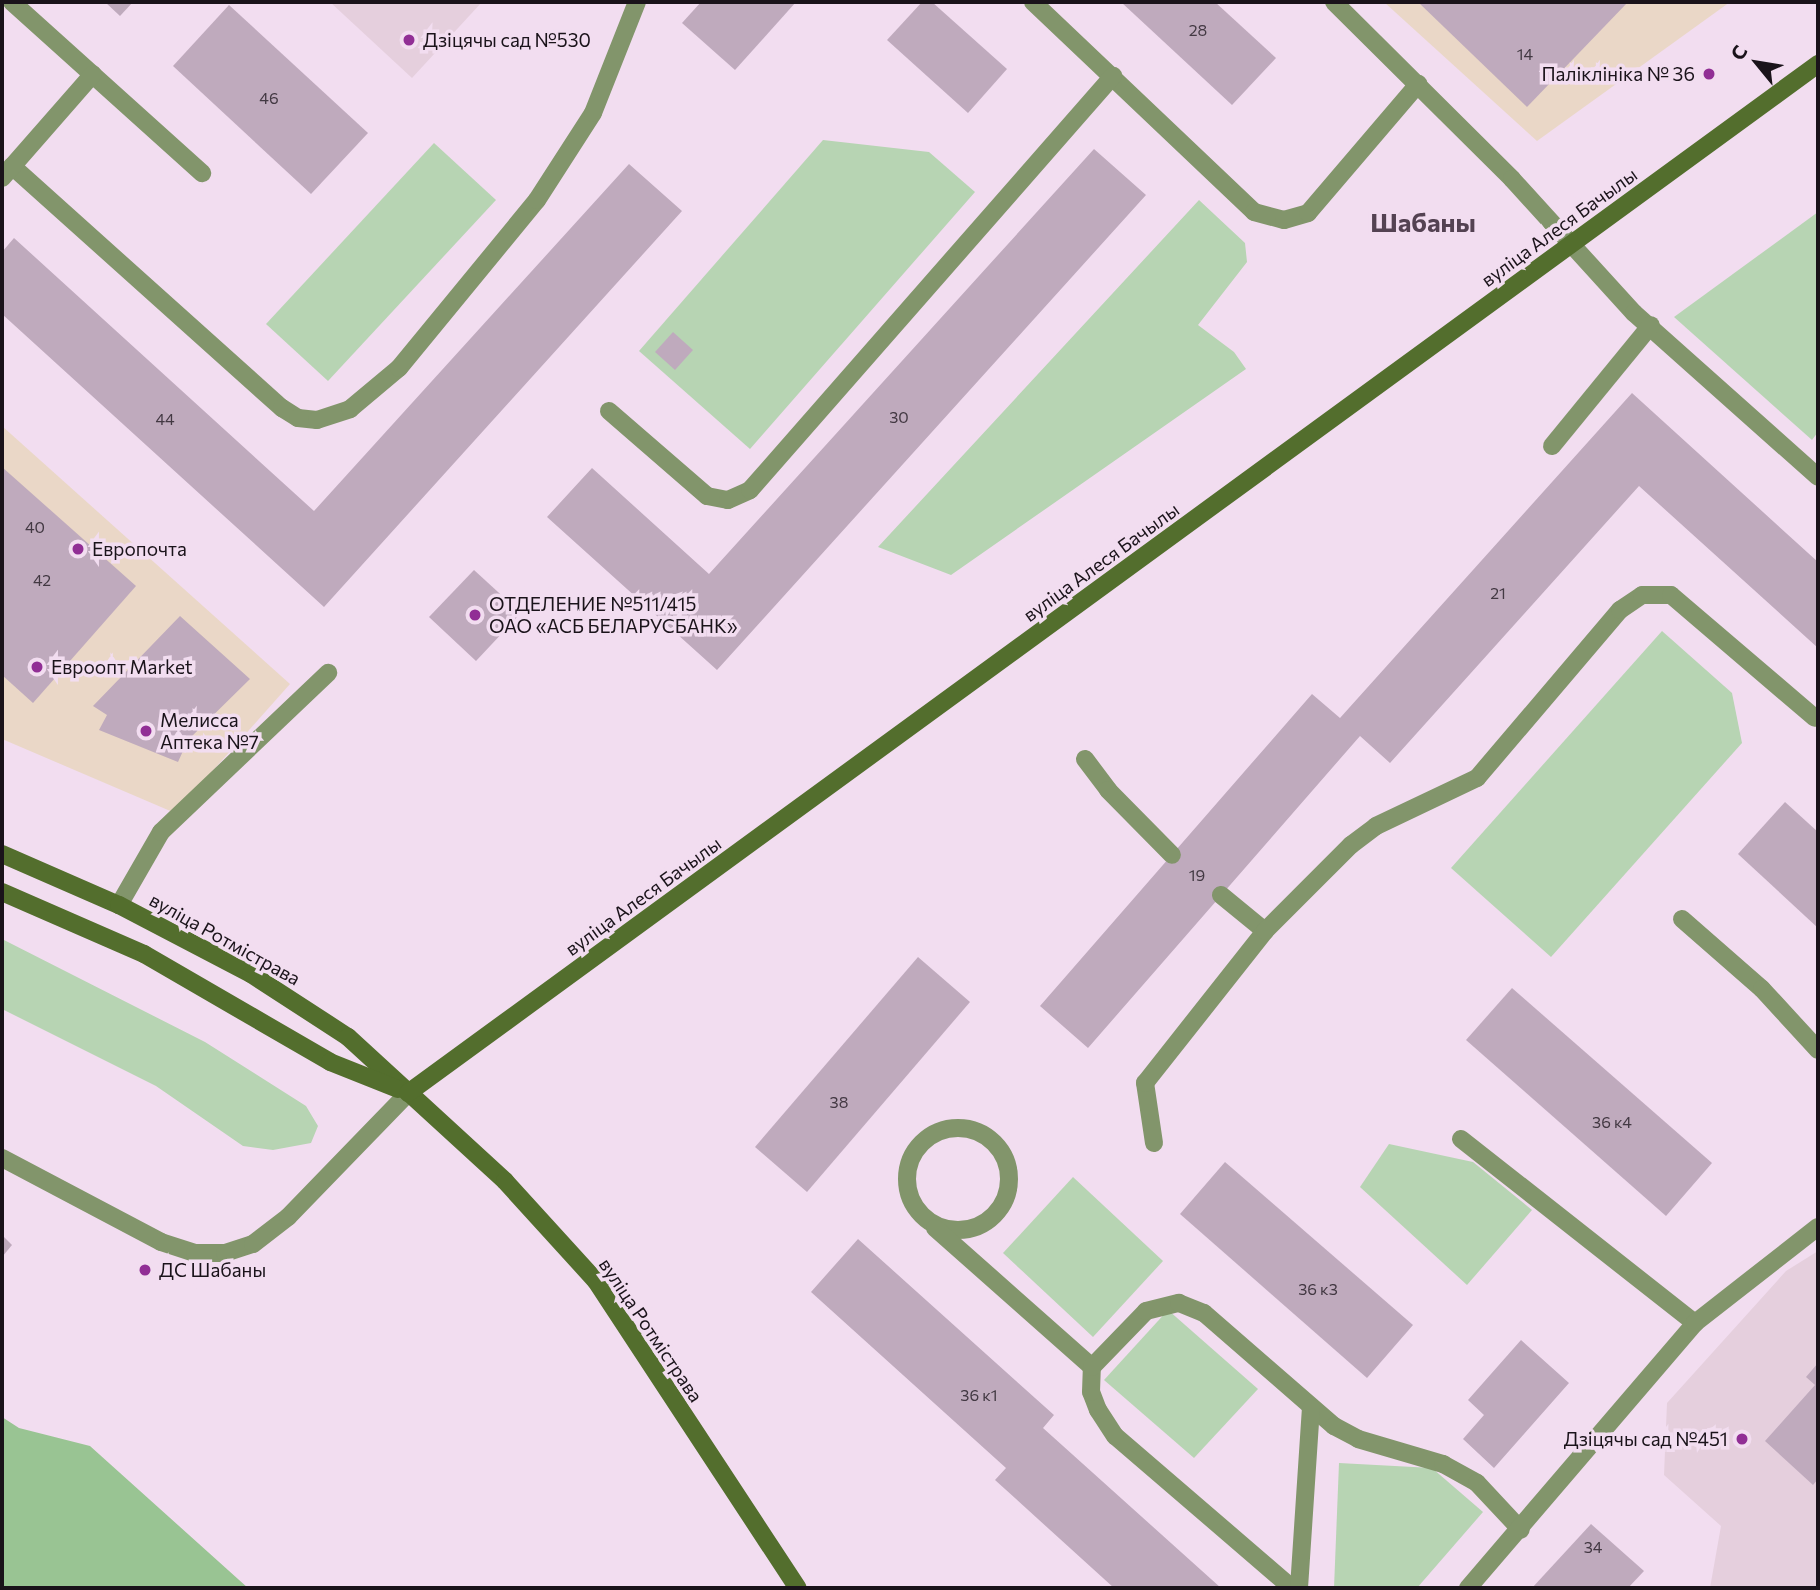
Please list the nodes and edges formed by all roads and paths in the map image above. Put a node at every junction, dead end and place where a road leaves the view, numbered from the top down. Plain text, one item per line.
1 (12, 2) edge
2 (637, 2) edge
3 (1033, 2) edge
4 (1334, 2) edge
5 (1818, 64) edge
6 (93, 74) junction
7 (1113, 76) junction
8 (1418, 84) junction
9 (7, 172) edge
10 (202, 173) dead end
11 (1573, 243) junction
12 (1651, 326) junction
13 (610, 411) dead end
14 (1552, 446) dead end
15 (1818, 477) edge
16 (328, 673) dead end
17 (1815, 718) dead end
18 (1085, 759) dead end
19 (2, 854) edge
20 (1172, 855) dead end
21 (2, 892) edge
22 (1221, 895) dead end
23 (119, 905) junction
24 (1682, 919) dead end
25 (1265, 931) junction
26 (1818, 1050) edge
27 (408, 1093) junction
28 (1461, 1139) dead end
29 (1154, 1143) dead end
30 (2, 1158) edge
31 (921, 1215) junction
32 (1818, 1227) edge
33 (1695, 1323) junction
34 (1092, 1367) junction
35 (1311, 1408) junction
36 (1521, 1530) junction
37 (798, 1588) edge
38 (1292, 1588) edge
39 (1299, 1588) edge
40 (1468, 1588) edge

1 - 6 lane
2 - 9 lane
3 - 7 lane
4 - 8 lane
5 - 11 street, вуліца Алеся Бачылы
6 - 9 lane
6 - 10 lane
7 - 8 lane
7 - 13 lane
8 - 11 lane
11 - 12 lane
11 - 27 street, вуліца Алеся Бачылы
12 - 14 lane
12 - 15 lane
16 - 23 lane
17 - 25 lane
18 - 20 lane
19 - 23 street, вуліца Ротмістрава
21 - 27 street, вуліца Ротмістрава
22 - 25 lane
23 - 27 street, вуліца Ротмістрава
24 - 26 lane
25 - 29 lane
27 - 30 lane
27 - 37 street, вуліца Ротмістрава
28 - 33 lane
31 - 31 lane
31 - 34 lane
32 - 33 lane
33 - 36 lane
34 - 35 lane
34 - 38 lane
35 - 36 lane
35 - 39 lane
36 - 40 lane

